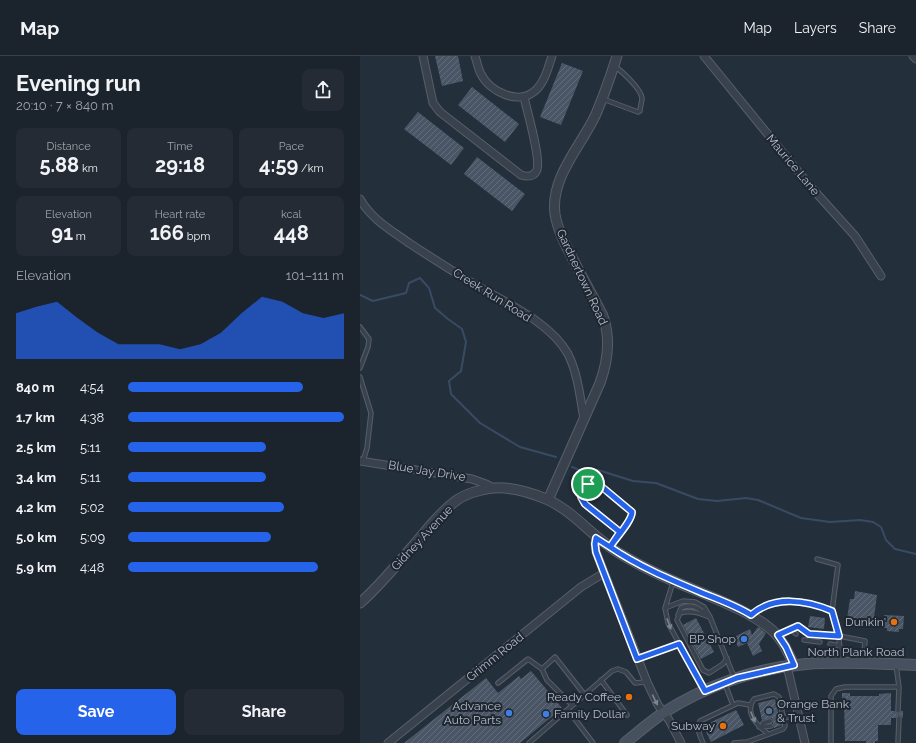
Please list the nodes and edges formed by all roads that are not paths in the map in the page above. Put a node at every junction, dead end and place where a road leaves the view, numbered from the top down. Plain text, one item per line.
1 (422, 56) edge
2 (475, 56) edge
3 (552, 56) edge
4 (617, 56) edge
5 (704, 56) edge
6 (913, 56) edge
7 (916, 59) edge
8 (614, 67) junction
9 (524, 97) junction
10 (602, 99) junction
11 (360, 199) edge
12 (881, 276) dead end
13 (360, 327) edge
14 (360, 368) edge
15 (360, 377) edge
16 (584, 419) junction
17 (362, 461) edge
18 (493, 488) junction
19 (548, 500) junction
20 (620, 532) junction
21 (596, 538) junction
22 (610, 547) junction
23 (816, 559) dead end
24 (604, 573) junction
25 (674, 581) junction
26 (360, 603) edge
27 (665, 608) junction
28 (832, 611) junction
29 (751, 615) junction
30 (710, 617) junction
31 (790, 629) junction
32 (796, 634) dead end
33 (809, 634) junction
34 (778, 635) junction
35 (839, 636) junction
36 (804, 640) dead end
37 (810, 640) junction
38 (820, 642) dead end
39 (679, 644) junction
40 (830, 644) dead end
41 (840, 646) junction
42 (727, 658) junction
43 (637, 659) junction
44 (840, 664) junction
45 (863, 664) junction
46 (896, 664) junction
47 (916, 665) edge
48 (791, 666) junction
49 (542, 669) junction
50 (737, 678) junction
51 (601, 680) junction
52 (647, 682) junction
53 (498, 683) dead end
54 (724, 683) junction
55 (899, 687) junction
56 (705, 691) junction
57 (584, 694) junction
58 (733, 705) junction
59 (750, 705) junction
60 (572, 706) junction
61 (568, 710) junction
62 (898, 711) dead end
63 (663, 714) junction
64 (798, 714) junction
65 (627, 715) dead end
66 (782, 718) junction
67 (899, 718) dead end
68 (770, 721) dead end
69 (771, 726) dead end
70 (760, 727) junction
71 (767, 734) junction
72 (388, 743) edge
73 (529, 743) edge
74 (593, 743) edge
75 (625, 743) edge
76 (681, 743) edge
77 (703, 743) edge
78 (734, 743) edge
79 (805, 743) edge
80 (831, 743) edge
81 (898, 743) edge

1 - 9 street
2 - 9 street
3 - 9 street
4 - 8 street, Gardnertown Road
5 - 12 street, Maurice Lane
6 - 7 street
8 - 10 street, Gardnertown Road
8 - 10 lane
10 - 16 street, Gardnertown Road
11 - 16 street, Creek Run Road
13 - 14 lane
15 - 17 lane
16 - 19 street, Gardnertown Road
17 - 18 street, Blue Jay Drive
18 - 19 street, Gidney Avenue
18 - 26 street, Gidney Avenue
19 - 21 street, Gidney Avenue
20 - 20 lane
20 - 22 lane
21 - 22 street, Gidney Avenue
21 - 24 street
22 - 25 street, Gidney Avenue
23 - 28 lane
24 - 43 street
24 - 72 street, Grimm Road
25 - 27 lane
25 - 29 street, Gidney Avenue
27 - 30 lane
27 -> 39 lane
28 - 29 lane
28 - 35 lane
29 - 34 street, Gidney Avenue
30 - 42 lane
30 - 42 lane
31 - 32 lane
31 - 33 lane
31 - 34 lane
33 - 35 lane
33 - 37 lane
34 - 48 street, Gidney Avenue
35 - 41 lane
35 - 45 lane
36 - 37 lane
37 - 38 lane
39 - 43 lane
39 - 56 lane
40 - 41 lane
41 - 44 lane
42 - 50 lane
43 - 52 street
44 - 45 main road, North Plank Road
44 - 48 main road, North Plank Road
45 - 46 main road, North Plank Road
46 - 47 main road, North Plank Road
46 - 55 lane
48 - 50 main road, North Plank Road
48 - 64 street
49 - 53 lane
49 - 57 lane
49 - 60 lane
50 - 54 main road, North Plank Road
51 - 52 lane
51 - 57 lane
51 - 65 lane
52 -> 63 street
54 - 56 main road, North Plank Road
54 - 58 lane
55 - 62 lane
55 - 80 lane
56 - 63 main road, North Plank Road
57 - 60 lane
58 - 59 lane
58 - 77 lane
59 - 66 lane
59 -> 70 lane
60 - 61 lane
61 - 73 lane
61 - 74 lane
63 - 75 main road, North Plank Road
63 - 76 street
64 - 66 lane
64 - 79 street
66 - 71 lane
67 - 81 lane
68 - 70 lane
69 - 70 lane
70 - 71 lane
71 - 78 lane

